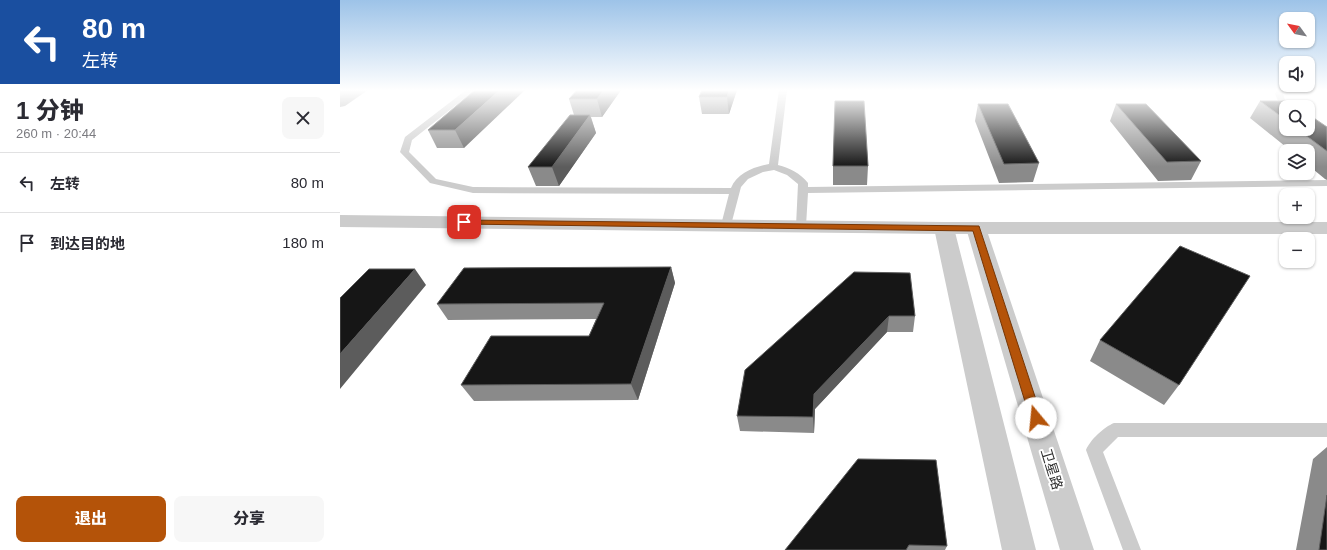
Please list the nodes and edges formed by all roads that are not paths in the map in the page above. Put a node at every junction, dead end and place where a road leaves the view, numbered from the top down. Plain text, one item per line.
1 (438, 116) edge
2 (781, 116) edge
3 (774, 167) junction
4 (1327, 183) edge
5 (803, 190) junction
6 (736, 191) junction
7 (340, 221) edge
8 (726, 225) junction
9 (801, 226) junction
10 (944, 228) junction
11 (976, 228) junction
12 (1327, 228) edge
13 (1327, 430) edge
14 (1019, 550) edge
15 (1077, 550) edge
16 (1132, 550) edge

1 - 6 lane
2 - 3 lane
3 - 5 lane
3 - 6 lane
4 - 5 lane
5 - 9 lane
6 - 8 lane
7 - 8 street
8 - 9 street
9 - 10 street
10 - 11 street
10 - 14 street
11 - 12 street
11 - 15 street, 卫星路
13 - 16 lane

